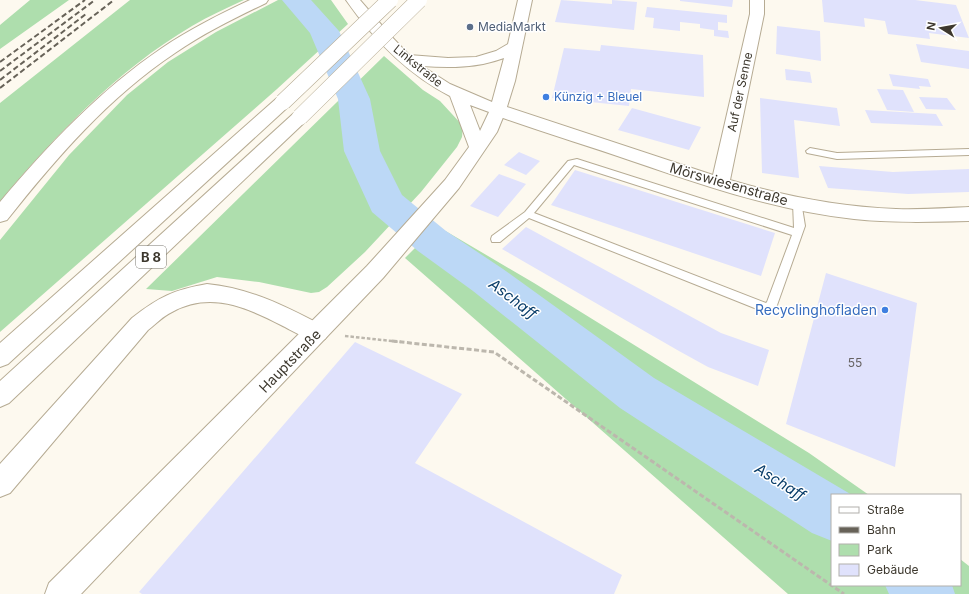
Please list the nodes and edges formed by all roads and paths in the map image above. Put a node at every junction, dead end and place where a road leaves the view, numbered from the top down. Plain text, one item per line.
1 (353, 0) edge
2 (390, 0) edge
3 (418, 0) edge
4 (525, 0) edge
5 (757, 0) edge
6 (257, 2) edge
7 (514, 47) junction
8 (407, 60) junction
9 (458, 96) junction
10 (498, 110) junction
11 (478, 148) junction
12 (810, 151) dead end
13 (969, 152) edge
14 (720, 184) junction
15 (798, 203) junction
16 (528, 214) junction
17 (969, 214) edge
18 (0, 216) edge
19 (797, 233) junction
20 (496, 239) dead end
21 (317, 333) junction
22 (0, 357) edge
23 (0, 396) edge
24 (0, 484) edge
25 (831, 585) edge
26 (832, 586) edge
27 (60, 594) edge
28 (844, 594) edge

1 - 8 main road, Linkstraße
2 - 22 main road, B 8, bridge
3 - 23 main road, B 8, bridge
4 - 7 main road, Hauptstraße
5 - 14 main road, Auf der Senne
6 - 18 main road
7 - 8 main road
7 - 10 main road, Hauptstraße
8 - 9 main road, Linkstraße
9 - 10 main road, Linkstraße
9 - 11 main road
10 - 11 main road, Hauptstraße
10 - 14 main road, Mörswiesenstraße
11 - 21 main road, Hauptstraße
12 - 13 lane
14 - 15 main road, Mörswiesenstraße
15 - 17 main road, Mörswiesenstraße
15 - 19 lane
16 - 19 lane
16 - 19 lane
16 - 20 lane
21 - 24 main road
21 - 25 path
21 - 27 main road, Hauptstraße
26 - 28 path

